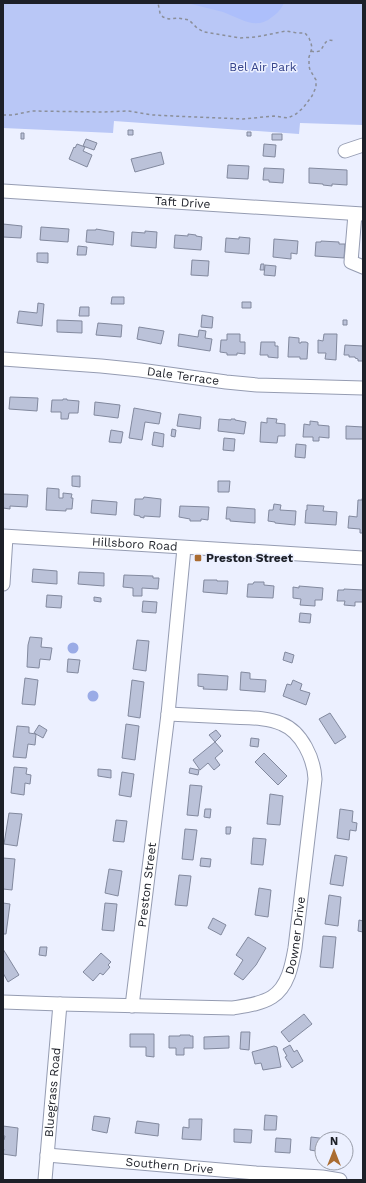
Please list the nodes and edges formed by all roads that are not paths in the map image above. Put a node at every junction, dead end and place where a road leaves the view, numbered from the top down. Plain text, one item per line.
1 (363, 145) edge
2 (345, 151) dead end
3 (3, 191) edge
4 (359, 214) edge
5 (363, 267) edge
6 (3, 359) edge
7 (363, 388) edge
8 (5, 536) edge
9 (184, 548) junction
10 (363, 558) edge
11 (3, 584) edge
12 (168, 714) junction
13 (3, 1002) edge
14 (60, 1004) junction
15 (132, 1006) junction
16 (47, 1155) junction
17 (256, 1176) edge
18 (45, 1180) edge
19 (340, 1180) edge

1 - 2 street
3 - 4 street, Taft Drive
4 - 5 street
6 - 7 street, Dale Terrace
8 - 9 street, Hillsboro Road
8 - 11 street
9 - 10 street, Hillsboro Road
9 - 12 street, Preston Street
12 - 15 street, Preston Street
12 - 15 street, Downer Drive
13 - 14 street, Downer Drive
14 - 15 street, Downer Drive
14 - 16 street, Bluegrass Road
16 - 17 street, Southern Drive
16 - 18 street, Bluegrass Road
17 - 19 street, Southern Drive

